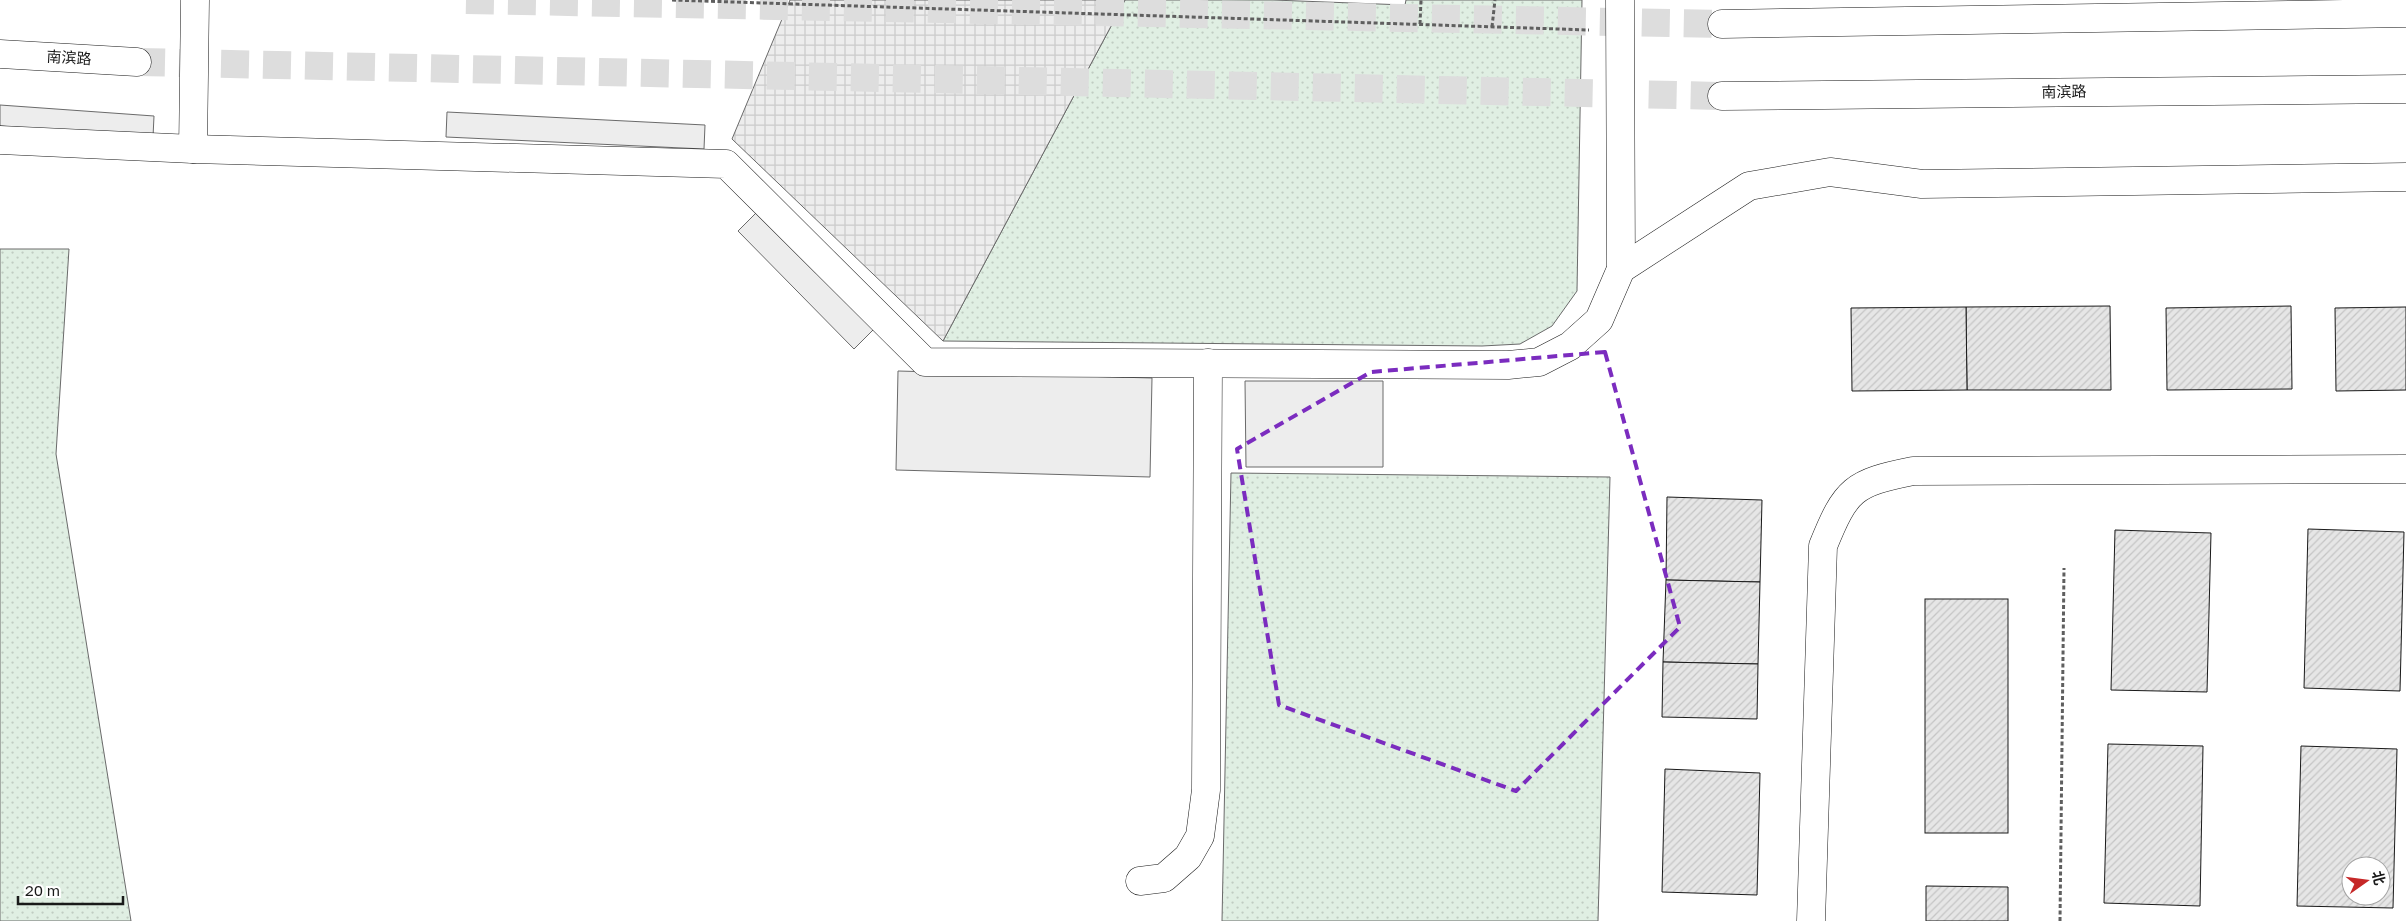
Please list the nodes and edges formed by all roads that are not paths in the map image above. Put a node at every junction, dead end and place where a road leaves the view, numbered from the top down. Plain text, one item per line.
1 (195, 0) edge
2 (1620, 0) edge
3 (2406, 13) edge
4 (1722, 24) tunnel mouth
5 (0, 54) edge
6 (138, 62) tunnel mouth
7 (2406, 89) edge
8 (1722, 96) tunnel mouth
9 (0, 140) edge
10 (194, 149) junction
11 (2406, 176) edge
12 (1621, 269) junction
13 (1208, 363) junction
14 (2406, 469) edge
15 (1140, 882) dead end
16 (1811, 921) edge

1 - 10 main road
2 - 12 main road
3 - 4 main road
5 - 6 main road, 南滨路
7 - 8 main road, 南滨路
9 - 10 main road
10 - 13 main road
11 - 12 main road
12 - 13 main road
13 - 15 main road
14 - 16 main road

